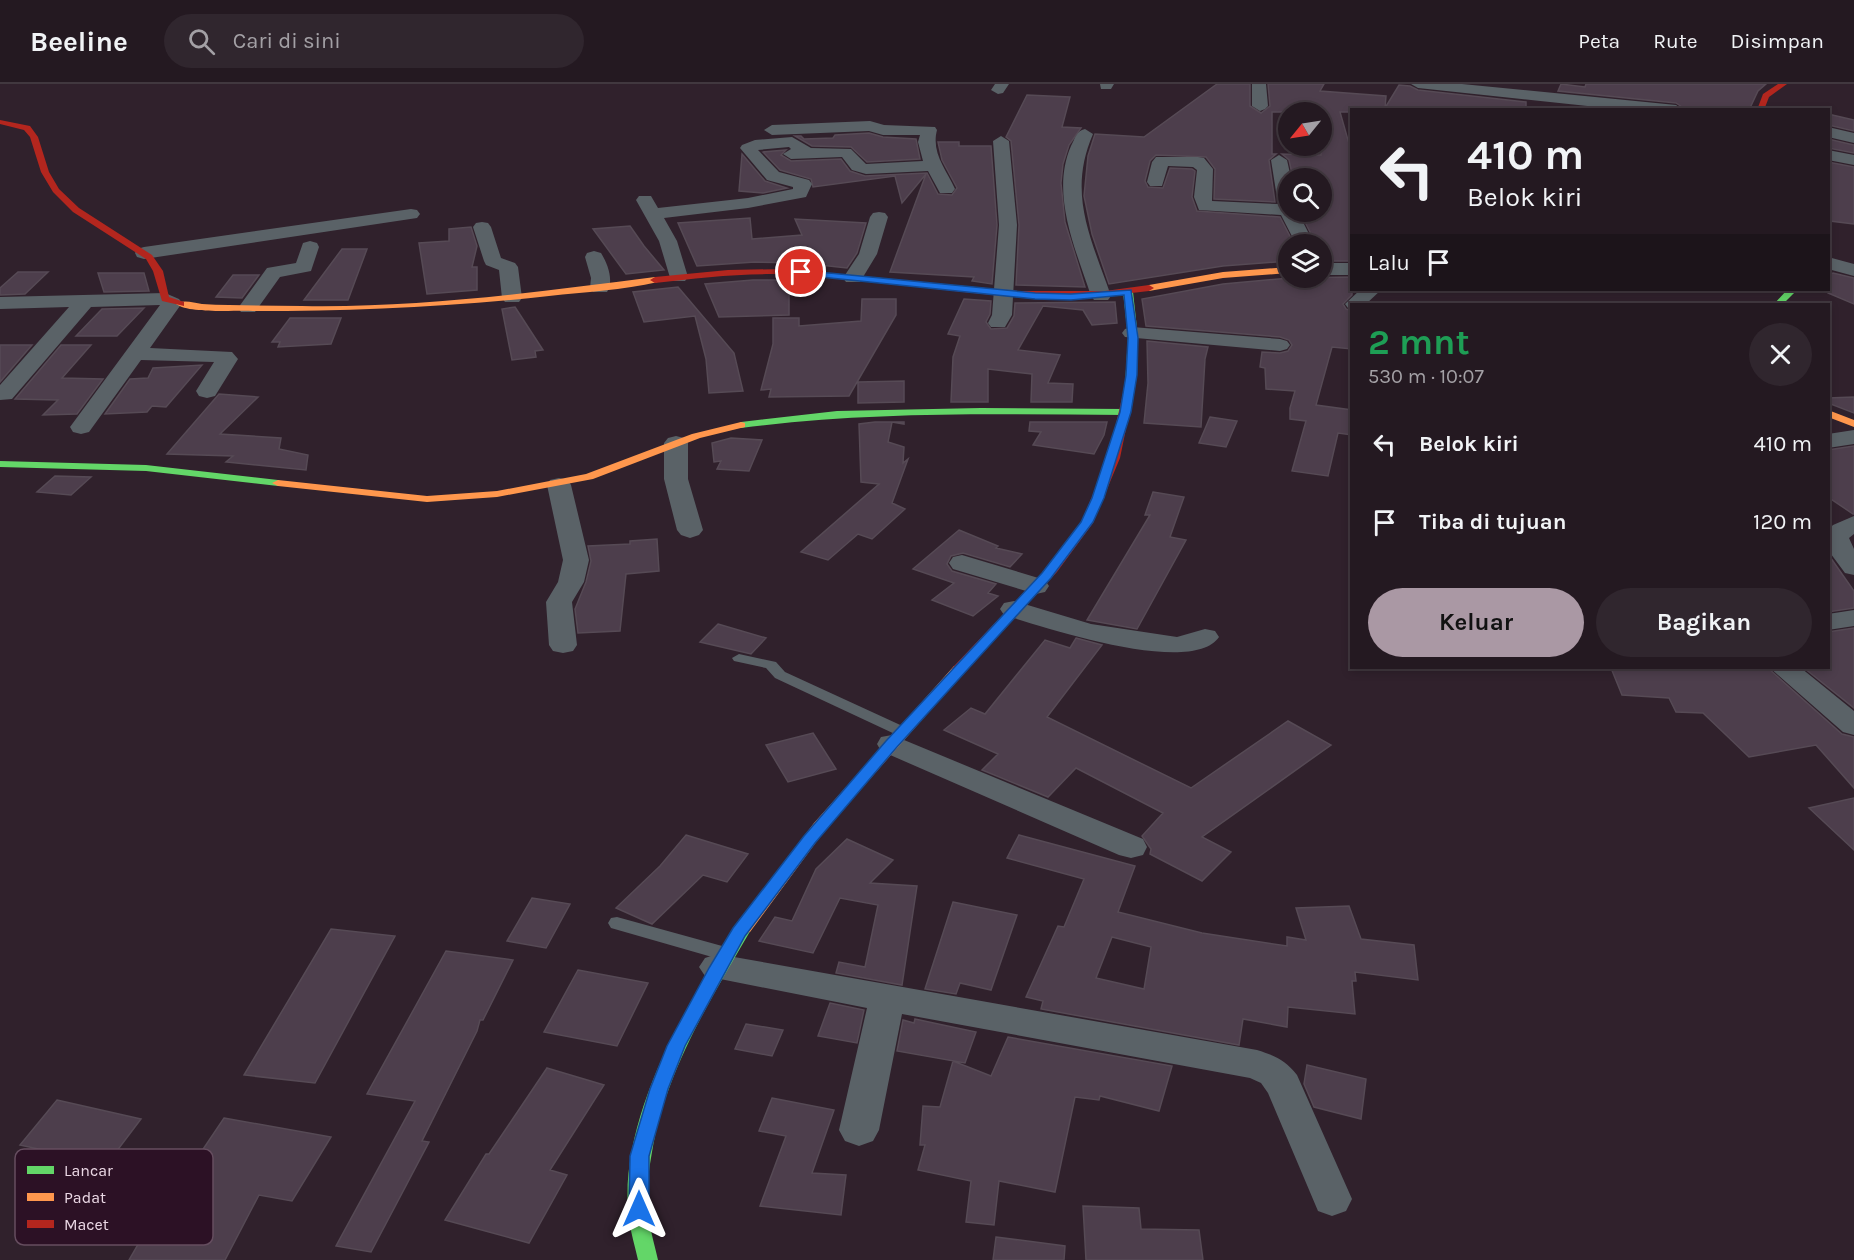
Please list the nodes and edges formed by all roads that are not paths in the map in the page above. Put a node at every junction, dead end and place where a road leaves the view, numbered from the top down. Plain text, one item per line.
1 (1259, 84) edge
2 (1418, 84) edge
3 (1783, 84) edge
4 (1476, 88) edge
5 (1260, 106) dead end
6 (1665, 108) edge
7 (1761, 108) edge
8 (0, 122) edge
9 (763, 131) dead end
10 (1830, 132) edge
11 (1084, 134) dead end
12 (1854, 138) edge
13 (1001, 141) dead end
14 (908, 147) dead end
15 (927, 147) junction
16 (1830, 155) edge
17 (1279, 160) dead end
18 (1854, 160) edge
19 (933, 166) junction
20 (1281, 168) edge
21 (1156, 182) dead end
22 (946, 189) dead end
23 (1278, 209) edge
24 (411, 214) dead end
25 (879, 217) dead end
26 (482, 227) dead end
27 (310, 247) dead end
28 (144, 253) junction
29 (594, 257) dead end
30 (1830, 264) edge
31 (1332, 269) edge
32 (1350, 269) edge
33 (1854, 270) edge
34 (1278, 271) edge
35 (678, 277) junction
36 (853, 278) junction
37 (600, 288) junction
38 (1370, 291) edge
39 (1791, 291) edge
40 (1128, 292) junction
41 (1002, 294) junction
42 (1101, 296) junction
43 (512, 298) junction
44 (169, 301) junction
45 (0, 303) edge
46 (84, 303) junction
47 (1356, 303) edge
48 (1779, 303) edge
49 (248, 308) junction
50 (998, 322) dead end
51 (1132, 333) junction
52 (1280, 345) dead end
53 (134, 354) junction
54 (207, 391) dead end
55 (4, 394) dead end
56 (1125, 412) junction
57 (1830, 414) edge
58 (1854, 424) edge
59 (81, 427) dead end
60 (1854, 437) edge
61 (1830, 441) edge
62 (676, 443) junction
63 (0, 464) edge
64 (558, 485) junction
65 (1841, 529) edge
66 (690, 530) dead end
67 (962, 563) dead end
68 (1854, 567) edge
69 (1036, 586) junction
70 (1014, 609) junction
71 (1854, 618) edge
72 (1830, 622) edge
73 (1205, 637) dead end
74 (563, 645) dead end
75 (739, 658) dead end
76 (1785, 669) edge
77 (1854, 726) edge
78 (897, 738) junction
79 (1131, 847) dead end
80 (617, 923) dead end
81 (722, 961) junction
82 (887, 999) junction
83 (859, 1130) dead end
84 (1332, 1199) dead end
85 (648, 1260) edge

1 - 5 street
2 - 4 street
3 - 7 street
4 - 6 street
8 - 28 street
9 - 15 street
10 - 12 street
11 - 42 street
13 - 41 street
14 - 15 street
15 - 19 street
16 - 18 street
17 - 20 street
19 - 22 street
19 - 35 street
21 - 23 street
24 - 28 street
25 - 36 street
26 - 43 street
27 - 49 street
28 - 44 street
29 - 37 street
30 - 33 street
31 - 32 street
34 - 40 street
35 - 36 street
35 - 37 street
36 - 41 street
37 - 43 street
38 - 47 street
39 - 48 street
40 - 42 street
40 - 51 street
41 - 42 street
41 - 50 street
43 - 49 street
44 - 46 street
44 - 49 street
44 - 53 street
45 - 46 street
46 - 55 street
51 - 52 street
51 - 56 street
53 - 54 street
53 - 59 street
56 - 62 street
56 - 69 street
57 - 58 street
60 - 61 street
62 - 64 street
62 - 66 street
63 - 64 street
64 - 74 street
65 - 68 street
67 - 69 street
69 - 70 street
70 - 73 street
70 - 78 street
71 - 72 street
75 - 78 lane
76 - 77 street
78 - 79 street
78 - 81 street
80 - 81 lane
81 - 82 street
81 - 85 street
82 - 83 street
82 - 84 street

